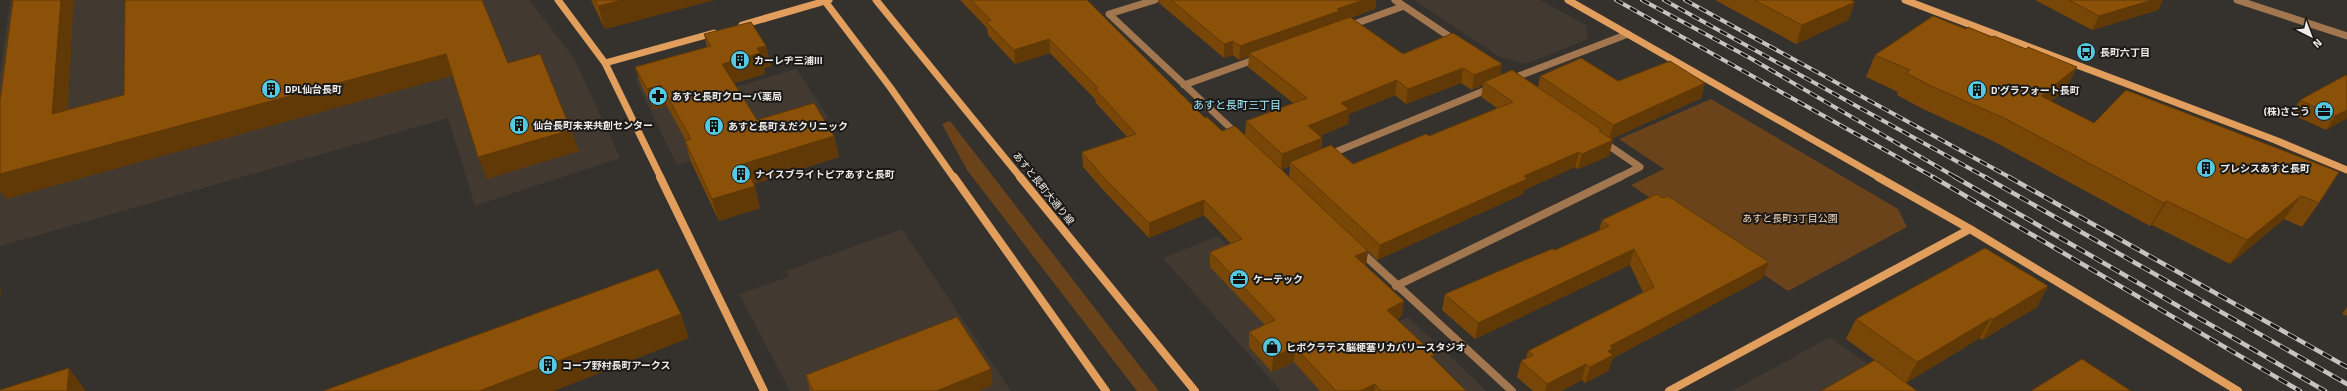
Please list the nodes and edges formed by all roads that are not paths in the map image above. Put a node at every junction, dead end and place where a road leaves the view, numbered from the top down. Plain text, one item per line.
1 (558, 0) edge
2 (827, 0) edge
3 (876, 0) edge
4 (1155, 0) edge
5 (1395, 0) edge
6 (1568, 0) edge
7 (1905, 0) edge
8 (2237, 0) edge
9 (1404, 6) junction
10 (734, 27) edge
11 (1338, 30) edge
12 (719, 31) edge
13 (1628, 34) junction
14 (2347, 36) edge
15 (1461, 45) edge
16 (1265, 56) edge
17 (605, 64) junction
18 (1184, 85) junction
19 (1595, 136) edge
20 (1242, 139) edge
21 (1317, 160) edge
22 (2347, 170) edge
23 (1970, 229) junction
24 (1352, 244) edge
25 (1396, 286) junction
26 (764, 391) edge
27 (1106, 391) edge
28 (1195, 391) edge
29 (1512, 391) edge
30 (1669, 391) edge
31 (2238, 391) edge

1 - 17 street
2 - 10 street
2 - 27 street
3 - 28 street, あすと長町大通り線
4 - 18 street
5 - 9 street
6 - 13 street
7 - 22 street
8 - 14 street
9 - 11 street
9 - 15 street
12 - 17 street
13 - 21 street
13 - 23 street
16 - 18 street
17 - 26 street
18 - 20 street
19 - 25 street
23 - 30 street
23 - 31 street
24 - 25 street
25 - 29 street

